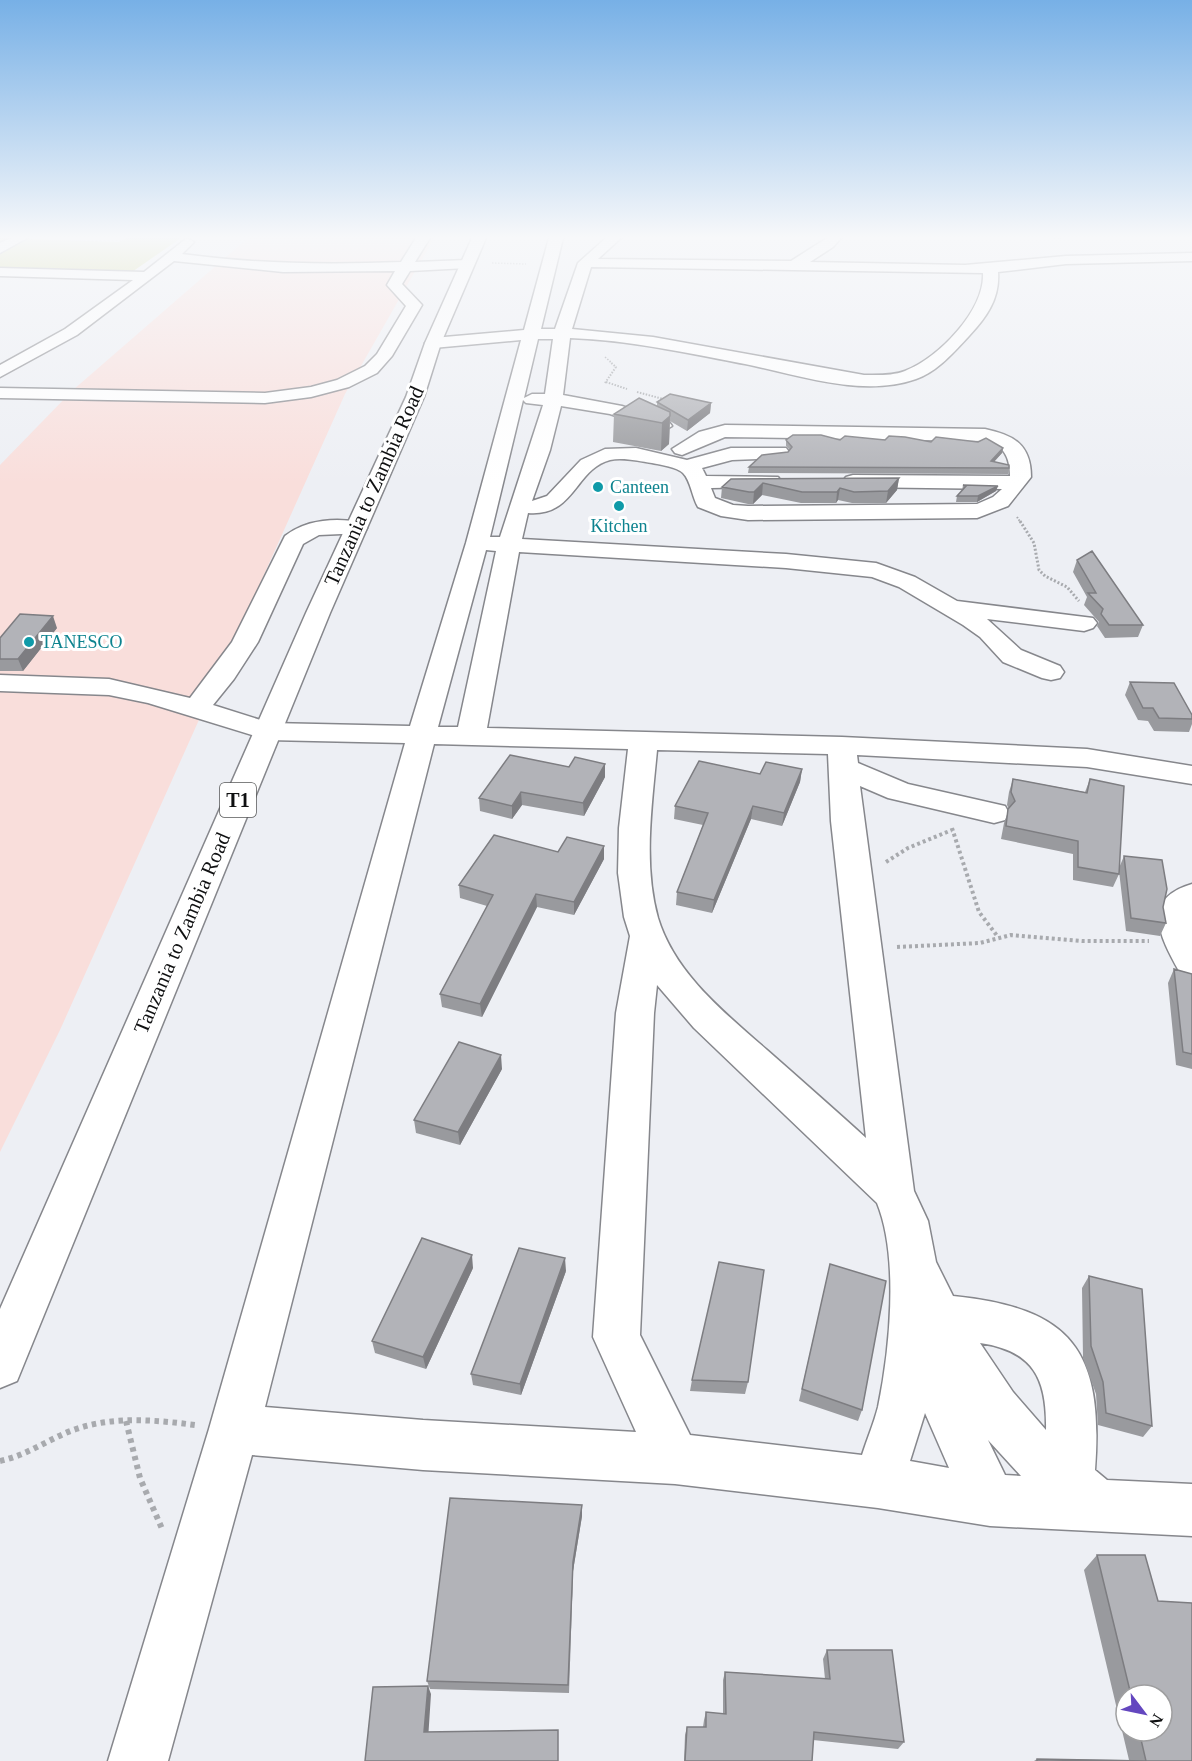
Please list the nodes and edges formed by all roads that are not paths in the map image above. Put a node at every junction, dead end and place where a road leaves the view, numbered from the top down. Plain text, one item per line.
1 (87, 320) edge
2 (406, 320) edge
3 (444, 320) edge
4 (548, 320) edge
5 (554, 320) edge
6 (975, 320) edge
7 (547, 334) junction
8 (434, 343) junction
9 (0, 372) edge
10 (0, 393) edge
11 (515, 399) junction
12 (553, 400) junction
13 (800, 453) edge
14 (731, 454) junction
15 (995, 456) edge
16 (1016, 457) junction
17 (686, 465) junction
18 (830, 480) edge
19 (897, 482) junction
20 (1016, 482) junction
21 (520, 506) junction
22 (966, 513) junction
23 (356, 528) junction
24 (493, 544) junction
25 (952, 608) junction
26 (1084, 622) road end
27 (1051, 672) dead end
28 (0, 683) edge
29 (196, 708) junction
30 (268, 731) junction
31 (422, 735) junction
32 (471, 736) junction
33 (644, 740) junction
34 (843, 757) junction
35 (1191, 776) edge
36 (994, 813) dead end
37 (1192, 896) edge
38 (647, 938) junction
39 (1187, 953) edge
40 (893, 1191) junction
41 (925, 1323) junction
42 (0, 1364) edge
43 (234, 1429) junction
44 (675, 1459) junction
45 (878, 1482) junction
46 (1082, 1493) junction
47 (990, 1500) junction
48 (1192, 1510) edge
49 (138, 1761) edge

1 - 9 main road
2 - 10 main road
3 - 8 main road, Tanzania to Zambia Road / T1
4 - 7 main road
5 - 7 main road
6 - 7 main road
7 - 8 main road
7 - 11 main road
7 - 12 main road
8 - 23 main road, Tanzania to Zambia Road / T1
11 - 12 main road
11 - 24 main road
12 - 17 main road
12 - 21 main road
13 - 14 main road
14 - 17 main road
14 - 17 main road
15 - 16 main road
16 - 17 main road
16 - 20 main road
17 - 21 main road
17 - 22 main road
18 - 19 main road
19 - 20 main road
19 - 22 main road
20 - 22 main road
21 - 24 main road
23 - 29 main road
23 - 30 main road, Tanzania to Zambia Road / T1
24 - 25 main road
24 - 31 main road
24 - 32 main road
25 - 26 main road
25 - 27 main road
28 - 29 main road
29 - 30 main road
30 - 31 main road
30 - 42 main road, Tanzania to Zambia Road / T1
31 - 32 main road
31 - 43 main road
32 - 33 main road
33 - 34 main road
33 - 38 main road
34 - 35 main road
34 - 36 main road
34 - 40 main road
37 - 39 main road
38 - 40 main road
38 - 44 main road
40 - 41 main road
41 - 45 main road
41 - 46 main road
41 - 46 main road
41 - 47 main road
43 - 44 main road
43 - 49 main road
44 - 45 main road
45 - 47 main road
46 - 47 main road
46 - 48 main road

